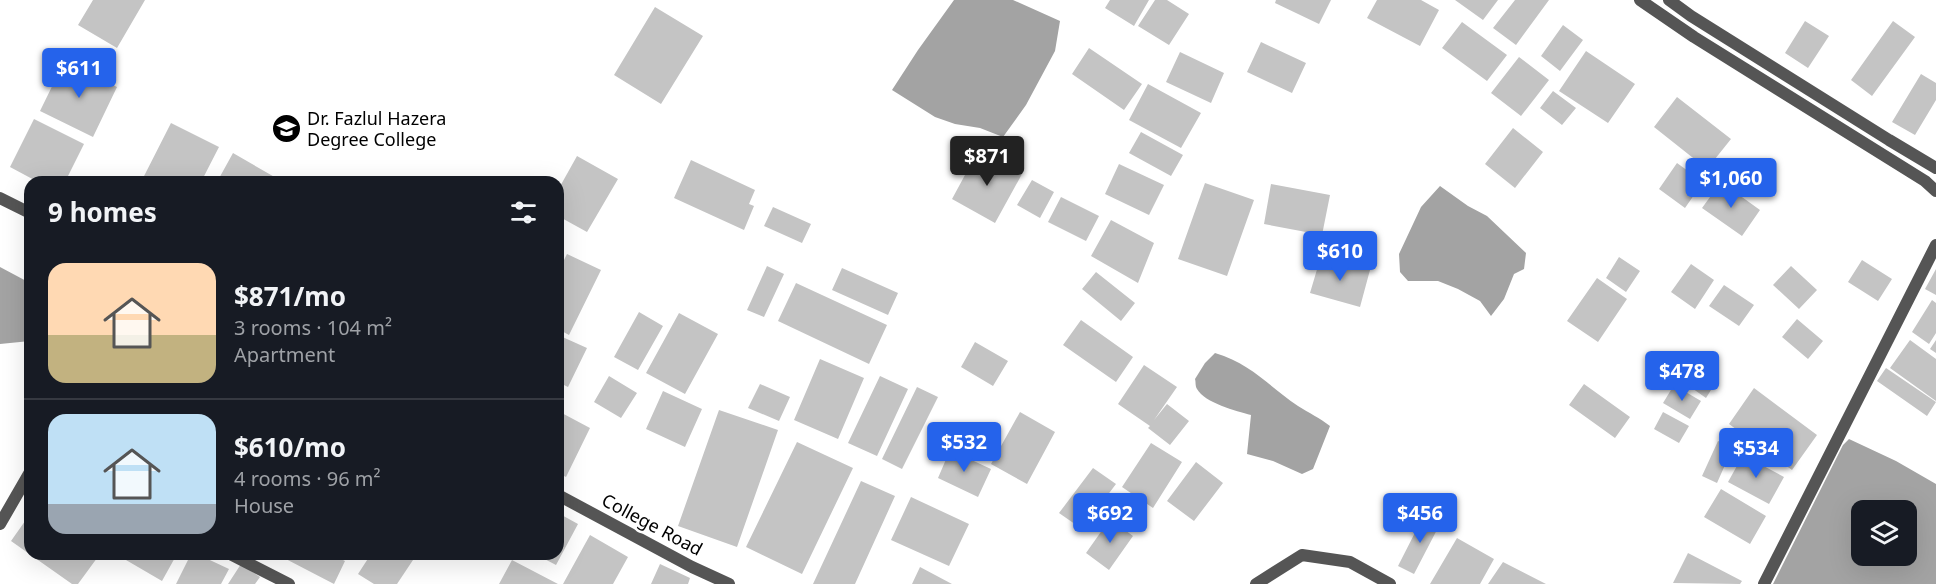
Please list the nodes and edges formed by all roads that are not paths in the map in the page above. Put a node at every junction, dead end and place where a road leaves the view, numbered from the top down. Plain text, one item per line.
1 (1640, 0) edge
2 (1669, 0) edge
3 (1936, 168) edge
4 (1936, 190) edge
5 (0, 198) edge
6 (24, 210) edge
7 (1936, 245) edge
8 (24, 482) edge
9 (564, 498) edge
10 (0, 524) edge
11 (242, 560) edge
12 (289, 584) edge
13 (729, 584) edge
14 (1256, 584) edge
15 (1390, 584) edge
16 (1764, 584) edge

1 - 4 street
2 - 3 street
5 - 6 street
7 - 16 street
8 - 10 street
9 - 13 street, College Road
11 - 12 street
14 - 15 street

